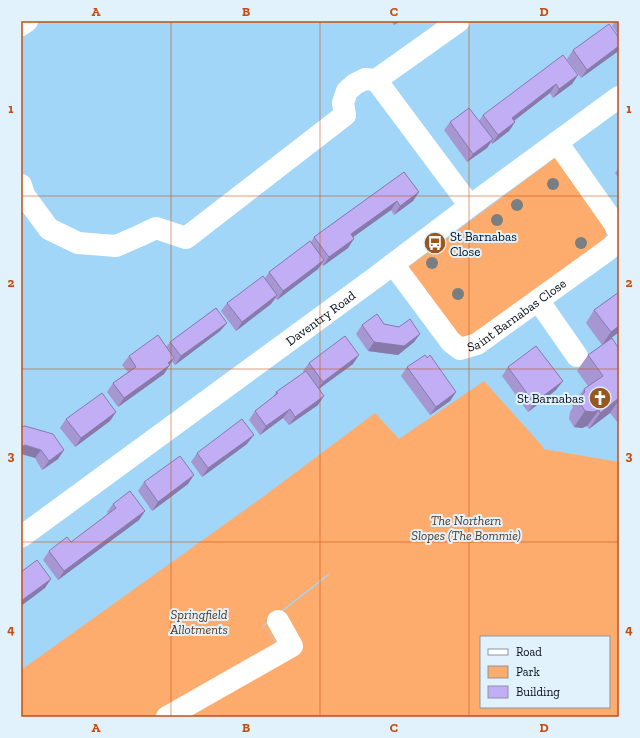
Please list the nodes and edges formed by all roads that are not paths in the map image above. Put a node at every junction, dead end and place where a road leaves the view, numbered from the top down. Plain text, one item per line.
1 (27, 21) edge
2 (459, 21) edge
3 (21, 25) edge
4 (376, 80) junction
5 (619, 97) edge
6 (557, 142) junction
7 (21, 185) edge
8 (470, 206) junction
9 (619, 233) edge
10 (619, 241) edge
11 (393, 264) junction
12 (538, 300) junction
13 (577, 356) dead end
14 (21, 537) edge
15 (278, 621) dead end
16 (167, 717) edge

1 - 3 street
2 - 4 street
4 - 7 street
4 - 8 street
5 - 6 street, Daventry Road
6 - 8 street, Daventry Road
6 - 9 street
8 - 11 street, Daventry Road
10 - 12 street, Saint Barnabas Close
11 - 12 street, Saint Barnabas Close
11 - 14 street, Daventry Road
12 - 13 street
15 - 16 street

